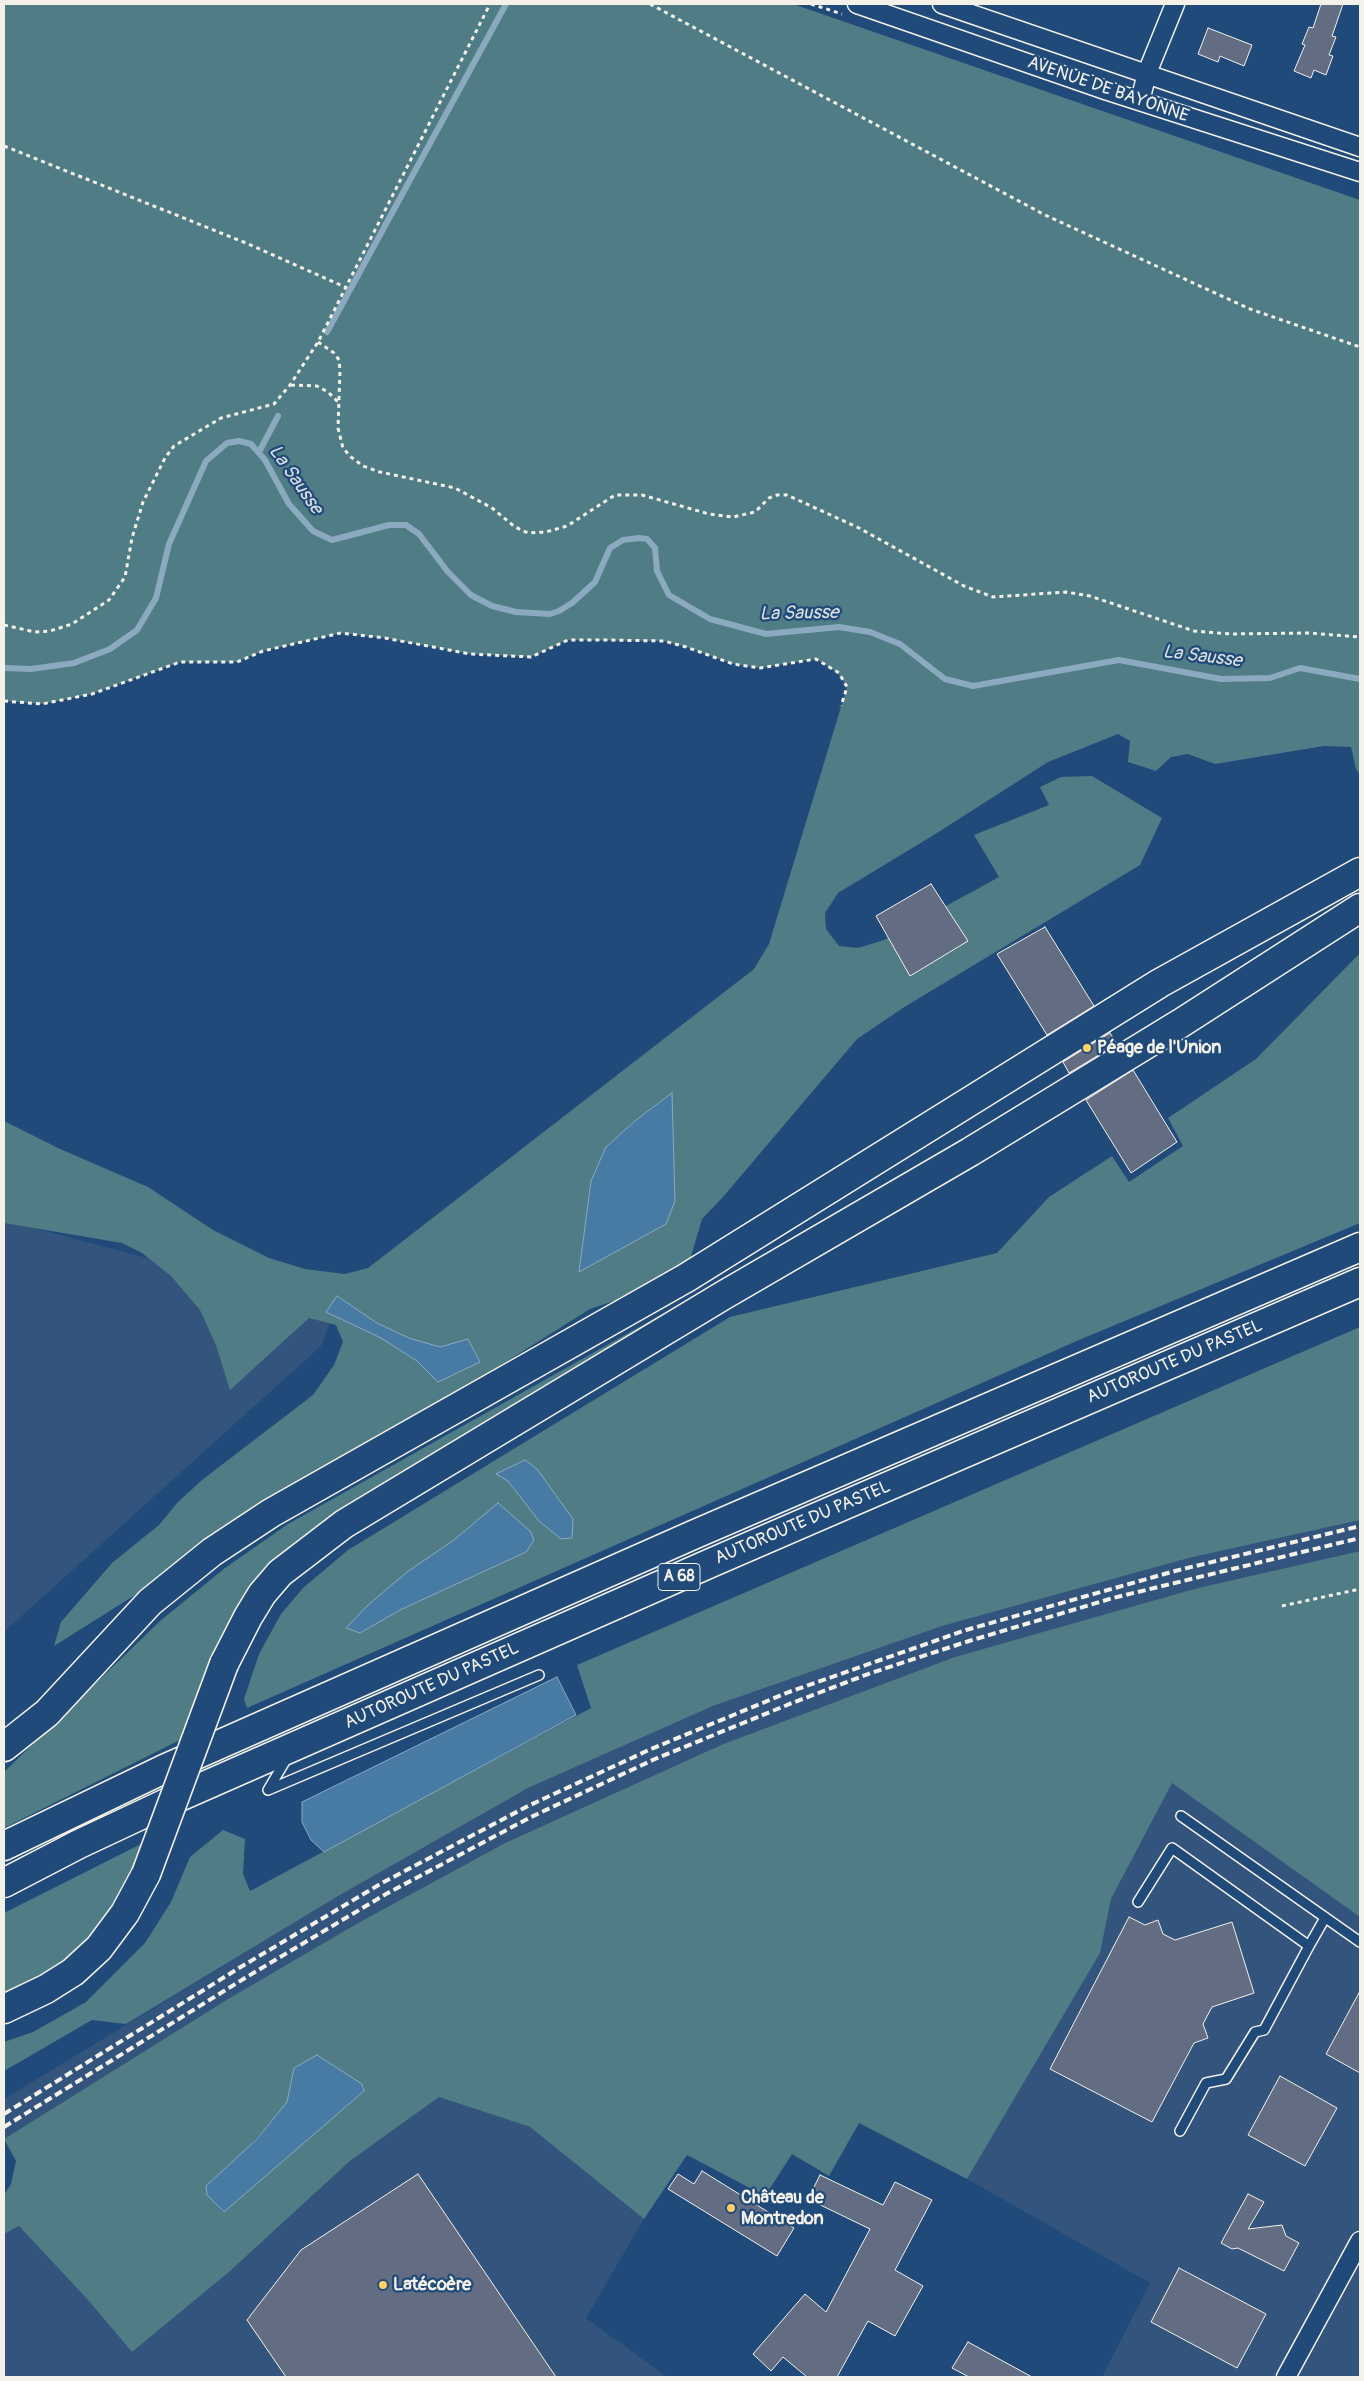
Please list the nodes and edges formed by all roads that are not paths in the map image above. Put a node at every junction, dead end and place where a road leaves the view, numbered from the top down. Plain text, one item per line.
1 (857, 4) edge
2 (942, 4) edge
3 (1175, 4) edge
4 (1147, 73) junction
5 (1140, 101) junction
6 (1360, 147) edge
7 (1360, 172) edge
8 (1360, 872) edge
9 (1360, 908) edge
10 (1360, 1247) edge
11 (1360, 1282) edge
12 (538, 1674) dead end
13 (4, 1747) edge
14 (292, 1749) junction
15 (1181, 1816) dead end
16 (4, 1846) edge
17 (4, 1883) edge
18 (1138, 1902) dead end
19 (1325, 1918) junction
20 (1360, 1942) edge
21 (1309, 1946) junction
22 (4, 2008) edge
23 (1180, 2131) dead end
24 (1358, 2250) edge
25 (1286, 2377) edge

1 - 5 street, AVENUE DE BAYONNE
2 - 4 street, AVENUE DE BAYONNE
3 - 4 street
4 - 5 street
4 - 6 street, AVENUE DE BAYONNE
5 - 7 street, AVENUE DE BAYONNE
8 - 13 highway
9 - 22 highway, bridge
10 - 16 highway, AUTOROUTE DU PASTEL / A 68
11 - 14 highway, AUTOROUTE DU PASTEL / A 68
12 - 14 lane
14 - 17 highway, AUTOROUTE DU PASTEL / A 68
15 - 19 lane
18 - 21 lane
19 - 20 lane
19 - 21 lane
21 - 23 lane
24 - 25 street

